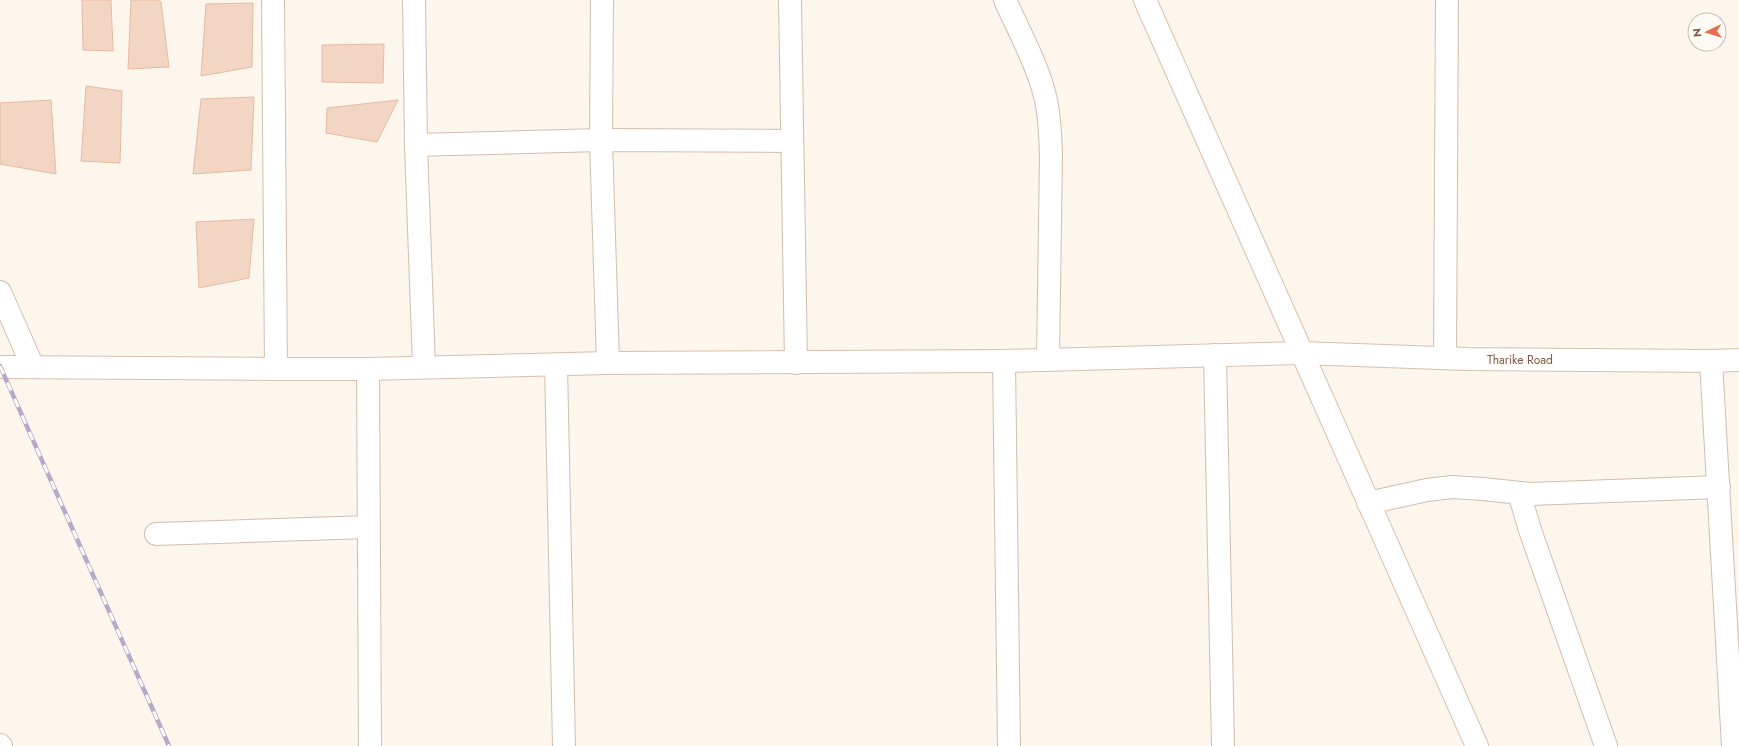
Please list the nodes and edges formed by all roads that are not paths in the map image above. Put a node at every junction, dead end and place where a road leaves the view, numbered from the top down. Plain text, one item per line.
1 (273, 0) edge
2 (414, 0) edge
3 (602, 0) edge
4 (790, 0) edge
5 (1005, 0) edge
6 (1146, 0) edge
7 (1447, 0) edge
8 (601, 140) junction
9 (792, 141) junction
10 (416, 145) junction
11 (0, 292) edge
12 (1301, 353) junction
13 (1216, 355) junction
14 (1445, 358) junction
15 (1048, 359) junction
16 (1739, 360) edge
17 (1004, 361) junction
18 (1711, 361) junction
19 (608, 363) junction
20 (796, 363) junction
21 (556, 365) junction
22 (424, 366) junction
23 (0, 367) edge
24 (33, 367) junction
25 (368, 369) junction
26 (276, 370) junction
27 (1720, 487) junction
28 (1519, 493) junction
29 (1368, 504) junction
30 (368, 527) junction
31 (156, 534) dead end
32 (1735, 686) edge
33 (370, 746) edge
34 (564, 746) edge
35 (1008, 746) edge
36 (1223, 746) edge
37 (1477, 746) edge
38 (1606, 746) edge
39 (1733, 746) edge

1 - 26 street
2 - 10 street
3 - 8 street
4 - 9 street
5 - 15 street
6 - 12 street
7 - 14 street
8 - 9 street
8 - 10 street
8 - 19 street
9 - 20 street
10 - 22 street
11 - 24 street
12 - 13 street, Tharike Road
12 - 14 street, Tharike Road
12 - 29 street
13 - 15 street, Tharike Road
13 - 36 street
14 - 18 street, Tharike Road
15 - 17 street, Tharike Road
16 - 18 street, Tharike Road
17 - 20 street, Tharike Road
17 - 35 street
18 - 27 street
19 - 20 street, Tharike Road
19 - 21 street, Tharike Road
21 - 22 street, Tharike Road
21 - 34 street
22 - 25 street, Tharike Road
23 - 24 street, Tharike Road
24 - 26 street, Tharike Road
25 - 26 street, Tharike Road
25 - 30 street
27 - 28 street
27 - 32 street
28 - 29 street
28 - 38 street
29 - 37 street
30 - 31 street
30 - 33 street
32 - 39 street

